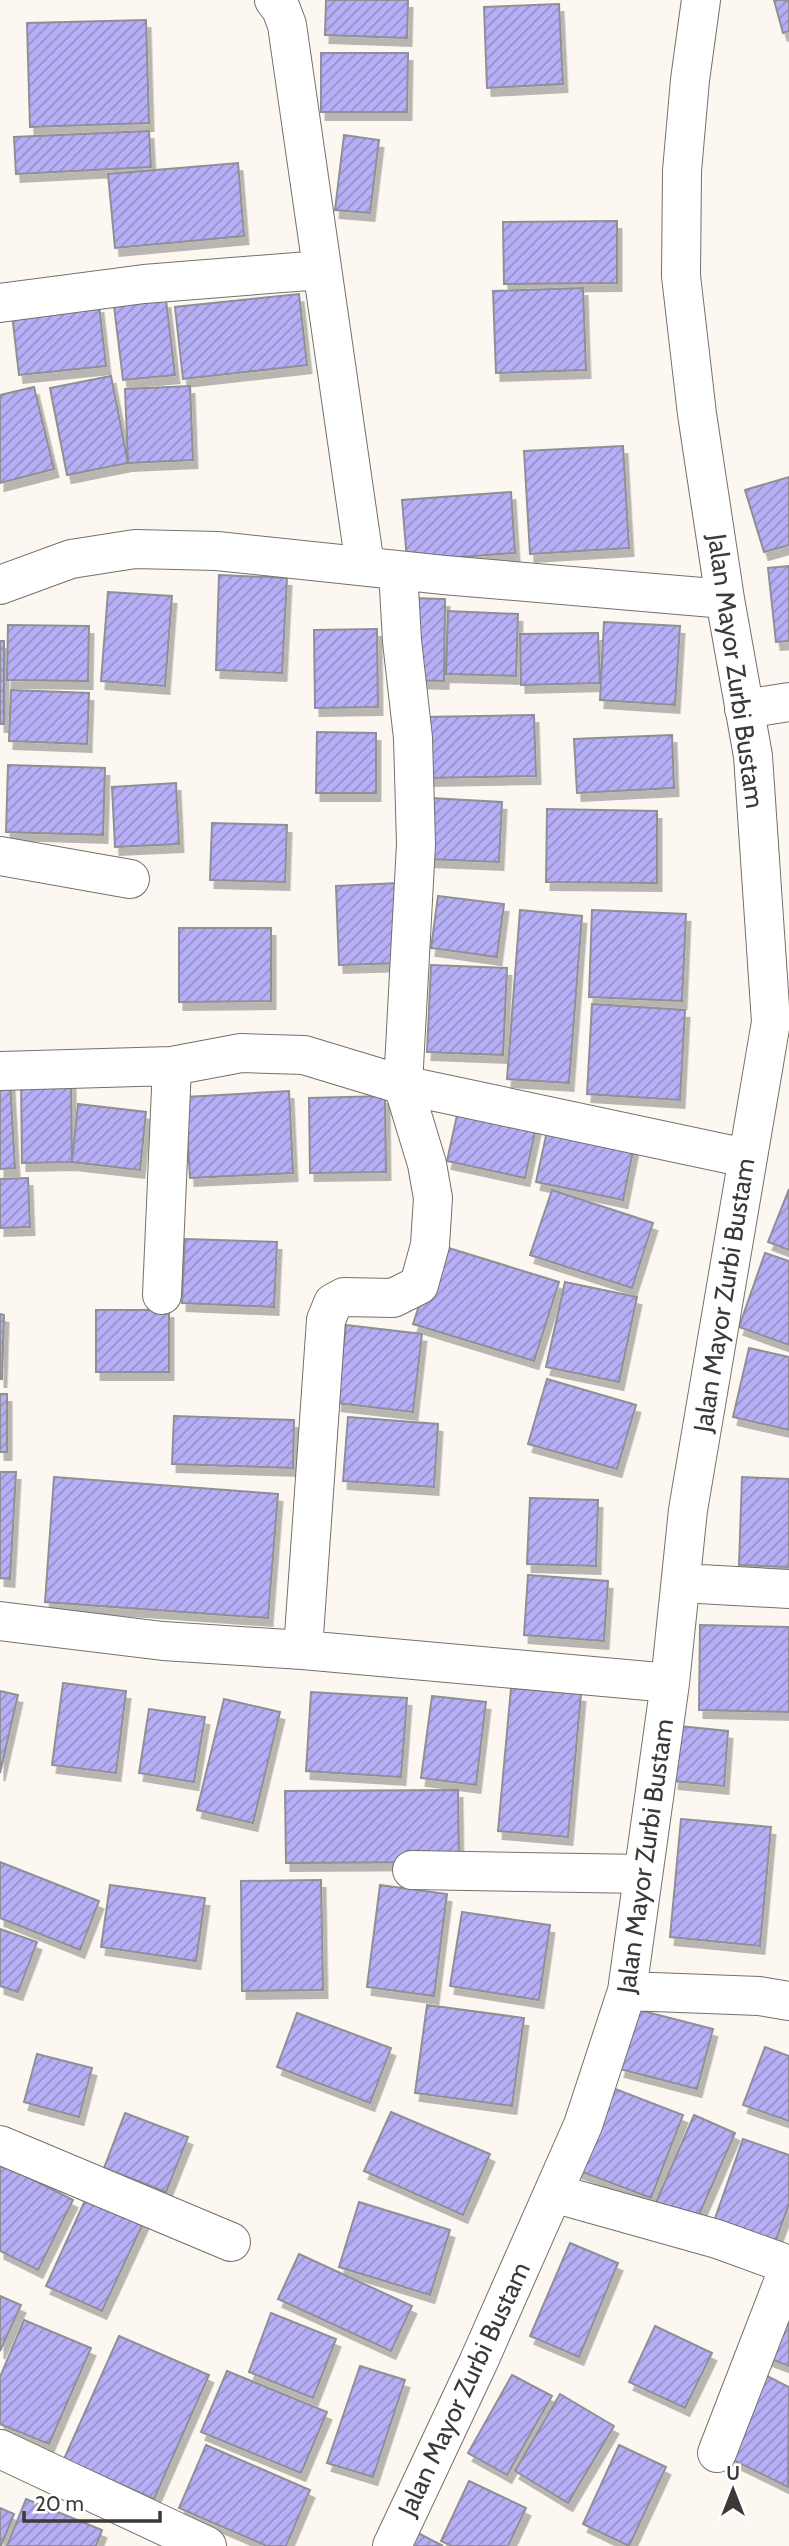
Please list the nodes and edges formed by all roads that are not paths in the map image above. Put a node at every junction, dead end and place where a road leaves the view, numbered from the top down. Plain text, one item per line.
1 (274, 0) edge
2 (701, 0) edge
3 (321, 270) junction
4 (0, 303) edge
5 (382, 568) junction
6 (0, 584) edge
7 (725, 599) junction
8 (789, 702) edge
9 (744, 709) junction
10 (0, 856) edge
11 (130, 879) dead end
12 (780, 1026) edge
13 (172, 1066) junction
14 (0, 1071) edge
15 (403, 1085) junction
16 (747, 1158) junction
17 (162, 1295) dead end
18 (681, 1583) junction
19 (789, 1589) edge
20 (0, 1621) edge
21 (303, 1650) junction
22 (670, 1683) junction
23 (412, 1870) dead end
24 (643, 1874) junction
25 (627, 1992) junction
26 (779, 1992) edge
27 (0, 2145) edge
28 (553, 2193) junction
29 (231, 2242) dead end
30 (789, 2266) edge
31 (0, 2449) edge
32 (717, 2453) dead end
33 (207, 2546) edge
34 (392, 2546) edge

1 - 3 street
2 - 7 street, Jalan Mayor Zurbi Bustam
3 - 4 street
3 - 5 street
5 - 6 street
5 - 7 street
5 - 15 street
7 - 9 street, Jalan Mayor Zurbi Bustam
8 - 9 street
9 - 12 street, Jalan Mayor Zurbi Bustam
10 - 11 street
12 - 16 street, Jalan Mayor Zurbi Bustam
13 - 14 street
13 - 15 street
13 - 17 street
15 - 16 street
15 - 21 street
16 - 18 street, Jalan Mayor Zurbi Bustam
18 - 19 street
18 - 22 street, Jalan Mayor Zurbi Bustam
20 - 21 street
21 - 22 street
22 - 24 street, Jalan Mayor Zurbi Bustam
23 - 24 street
24 - 25 street, Jalan Mayor Zurbi Bustam
25 - 26 street
25 - 28 street, Jalan Mayor Zurbi Bustam
27 - 29 street
28 - 30 street
28 - 34 street, Jalan Mayor Zurbi Bustam
30 - 32 street
31 - 33 street

